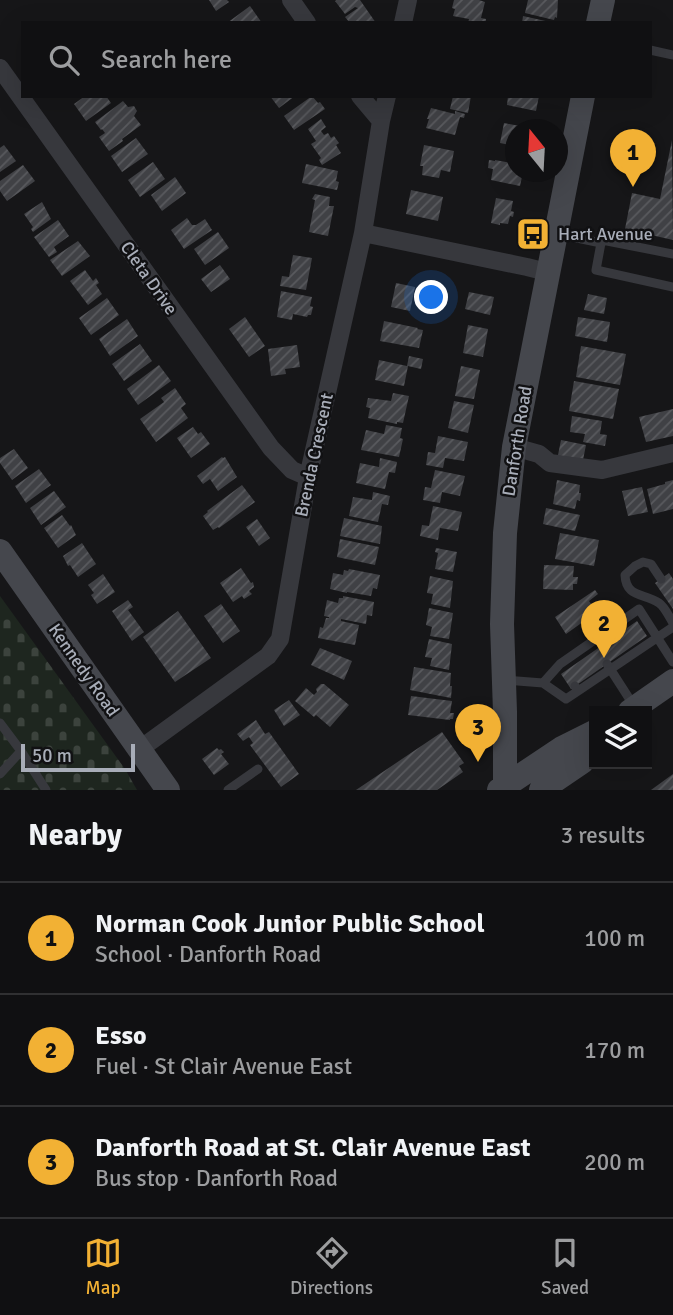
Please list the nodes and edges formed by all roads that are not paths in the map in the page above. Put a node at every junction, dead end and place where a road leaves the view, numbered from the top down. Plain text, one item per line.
1 (291, 0) edge
2 (408, 0) edge
3 (603, 0) edge
4 (306, 21) edge
5 (403, 21) edge
6 (598, 21) edge
7 (652, 50) edge
8 (673, 55) edge
9 (0, 68) edge
10 (21, 97) edge
11 (21, 98) edge
12 (362, 98) edge
13 (387, 98) edge
14 (583, 98) edge
15 (381, 121) junction
16 (363, 233) junction
17 (555, 233) junction
18 (601, 243) junction
19 (673, 254) edge
20 (547, 272) junction
21 (673, 287) edge
22 (514, 447) junction
23 (673, 453) edge
24 (307, 477) junction
25 (0, 551) edge
26 (661, 579) dead end
27 (673, 625) edge
28 (657, 637) junction
29 (673, 662) edge
30 (609, 667) junction
31 (504, 680) junction
32 (673, 681) edge
33 (543, 683) junction
34 (630, 706) edge
35 (636, 706) edge
36 (0, 723) edge
37 (589, 734) edge
38 (140, 749) junction
39 (21, 751) junction
40 (589, 752) edge
41 (258, 769) dead end
42 (0, 774) edge
43 (503, 788) edge
44 (47, 790) edge
45 (168, 790) edge
46 (228, 790) edge
47 (541, 790) edge

1 - 4 street
2 - 5 street
3 - 6 main road
7 - 8 lane
9 - 10 street, Cleta Drive
11 - 24 street, Cleta Drive
12 - 15 street
13 - 15 street, Brenda Crescent
14 - 17 main road, Danforth Road
15 - 16 street, Brenda Crescent
16 - 20 street
16 - 24 street, Brenda Crescent
17 - 18 lane
17 - 20 main road, Danforth Road
18 - 19 lane
18 - 21 lane
20 - 22 main road, Danforth Road
22 - 23 street
22 - 31 main road, Danforth Road
24 - 38 street, Brenda Crescent
25 - 38 main road, Kennedy Road
26 - 27 lane
27 - 28 lane
28 - 29 lane
28 - 30 lane
28 - 33 lane
30 - 33 lane
30 - 34 lane
31 - 33 lane
31 - 43 main road, Danforth Road
32 - 35 main road
36 - 39 lane
37 - 43 main road
38 - 45 main road, Kennedy Road
39 - 42 lane
39 - 44 lane
40 - 47 main road
41 - 46 lane

